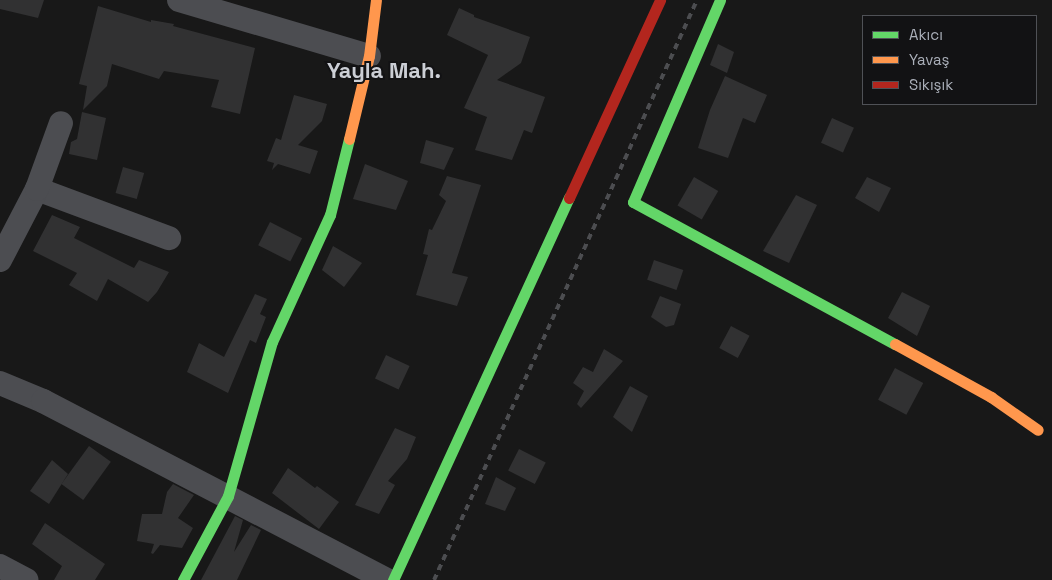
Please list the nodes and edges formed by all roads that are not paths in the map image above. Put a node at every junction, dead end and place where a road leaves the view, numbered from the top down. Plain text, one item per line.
1 (179, 0) edge
2 (376, 0) edge
3 (660, 0) edge
4 (720, 0) edge
5 (369, 56) junction
6 (61, 123) dead end
7 (37, 188) junction
8 (169, 238) dead end
9 (0, 260) edge
10 (0, 383) edge
11 (1038, 430) dead end
12 (228, 496) junction
13 (0, 566) edge
14 (26, 580) edge
15 (183, 580) edge
16 (387, 580) edge
17 (393, 580) edge

1 - 5 street
2 - 5 street
3 - 17 street
4 - 11 street
5 - 12 street
6 - 7 street
7 - 8 street
7 - 9 street
10 - 12 street
12 - 15 street
12 - 16 street
13 - 14 street

